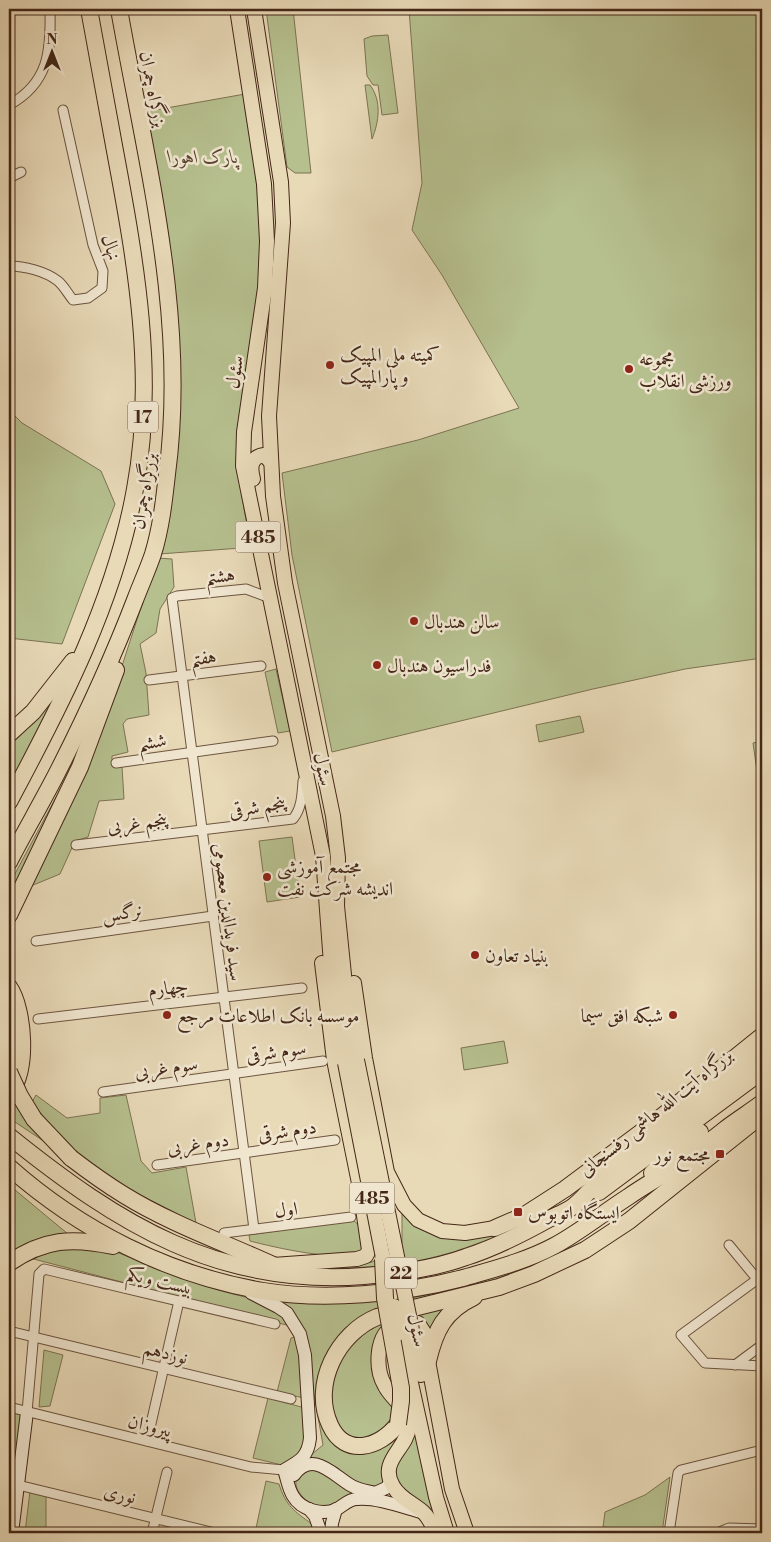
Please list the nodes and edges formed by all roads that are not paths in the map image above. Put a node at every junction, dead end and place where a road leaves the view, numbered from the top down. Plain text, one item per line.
1 (50, 9) edge
2 (89, 9) edge
3 (119, 9) edge
4 (237, 9) edge
5 (254, 9) edge
6 (9, 105) edge
7 (63, 110) dead end
8 (21, 172) dead end
9 (9, 178) edge
10 (9, 266) edge
11 (271, 462) junction
12 (254, 519) junction
13 (172, 598) joint
14 (270, 598) junction
15 (90, 640) junction
16 (119, 640) junction
17 (261, 666) dead end
18 (182, 676) junction
19 (149, 680) dead end
20 (9, 734) edge
21 (273, 741) dead end
22 (192, 752) junction
23 (116, 763) dead end
24 (304, 766) junction
25 (9, 802) edge
26 (202, 830) junction
27 (76, 845) dead end
28 (323, 856) junction
29 (338, 858) junction
30 (9, 862) edge
31 (9, 915) edge
32 (213, 916) junction
33 (36, 941) dead end
34 (9, 987) edge
35 (302, 988) dead end
36 (224, 997) junction
37 (38, 1019) dead end
38 (762, 1036) edge
39 (762, 1052) edge
40 (323, 1061) dead end
41 (351, 1061) junction
42 (762, 1071) edge
43 (9, 1072) edge
44 (234, 1074) junction
45 (762, 1084) edge
46 (103, 1092) dead end
47 (9, 1093) edge
48 (762, 1103) edge
49 (762, 1116) edge
50 (9, 1136) edge
51 (335, 1140) dead end
52 (244, 1153) junction
53 (157, 1165) dead end
54 (9, 1167) edge
55 (387, 1172) junction
56 (684, 1177) junction
57 (360, 1188) junction
58 (629, 1196) junction
59 (575, 1205) junction
60 (351, 1217) dead end
61 (495, 1228) joint
62 (254, 1229) junction
63 (224, 1233) dead end
64 (729, 1245) dead end
65 (554, 1246) junction
66 (134, 1251) junction
67 (214, 1259) junction
68 (383, 1260) junction
69 (9, 1262) edge
70 (273, 1265) junction
71 (333, 1278) junction
72 (761, 1280) edge
73 (236, 1285) junction
74 (499, 1286) junction
75 (179, 1300) junction
76 (275, 1324) dead end
77 (9, 1332) edge
78 (406, 1332) junction
79 (34, 1337) junction
80 (762, 1345) edge
81 (428, 1361) junction
82 (735, 1365) junction
83 (762, 1366) edge
84 (163, 1368) junction
85 (291, 1399) dead end
86 (9, 1407) edge
87 (27, 1412) junction
88 (147, 1441) junction
89 (762, 1450) edge
90 (284, 1470) junction
91 (167, 1472) dead end
92 (391, 1482) junction
93 (288, 1483) junction
94 (18, 1485) junction
95 (309, 1509) junction
96 (336, 1509) junction
97 (424, 1512) junction
98 (156, 1518) junction
99 (762, 1529) edge
100 (12, 1533) edge
101 (152, 1533) edge
102 (215, 1533) edge
103 (321, 1533) edge
104 (331, 1533) edge
105 (436, 1533) edge
106 (446, 1533) edge
107 (459, 1533) edge
108 (467, 1533) edge
109 (669, 1533) edge
110 (717, 1533) edge

1 - 6 street
2 - 15 highway, بزرگراه چمران / 17
3 - 16 highway, بزرگراه چمران / 17
4 - 12 main road, سئول / 485
5 - 11 main road, سئول / 485
7 - 10 street, نهال
8 - 9 street
11 - 12 main road
11 - 29 main road, سئول / 485
12 - 14 main road, سئول / 485
13 - 14 street, هشتم
13 - 18 street, سید فریدالدین معصومی
14 - 24 main road, سئول / 485
15 - 20 highway
15 - 25 highway, بزرگراه چمران / 17
16 - 30 highway, بزرگراه چمران / 17
16 - 31 highway
17 - 18 street, هفتم
18 - 19 street, هفتم
18 - 22 street, سید فریدالدین معصومی
21 - 22 street, ششم
22 - 23 street, ششم
22 - 26 street, سید فریدالدین معصومی
24 - 26 street, پنجم شرقی
24 - 28 main road, سئول / 485
26 - 27 street, پنجم غربی
26 - 32 street, سید فریدالدین معصومی
28 - 41 main road, سئول / 485
28 - 57 main road
29 - 41 main road, سئول / 485
29 - 55 main road
32 - 33 street, نرگس
32 - 36 street, سید فریدالدین معصومی
34 - 47 highway
35 - 36 street, چهارم
36 - 37 street, چهارم
36 - 44 street, سید فریدالدین معصومی
38 - 61 highway
39 - 59 highway, بزرگراه آیت الله هاشمی رفسنجانی / 22
40 - 44 street, سوم شرقی
41 - 68 main road, سئول / 485, bridge
41 - 78 main road, سئول / 485, bridge
42 - 59 highway, بزرگراه آیت الله هاشمی رفسنجانی / 22
43 - 70 highway, bridge
44 - 46 street, سوم غربی
44 - 52 street, سید فریدالدین معصومی
45 - 58 highway, 22
48 - 58 highway, 22
49 - 56 highway
50 - 67 highway, بزرگراه آیت الله هاشمی رفسنجانی / 22
51 - 52 street, دوم شرقی
52 - 53 street, دوم غربی
52 - 62 street, سید فریدالدین معصومی
54 - 66 highway, 22
55 - 57 main road
55 - 61 main road
56 - 65 highway
56 - 74 highway
57 - 70 main road
58 - 65 highway, 22
59 - 71 highway, بزرگراه آیت الله هاشمی رفسنجانی / 22
60 - 62 street, اول
62 - 63 street, اول
64 - 72 street
65 - 73 highway, 22
66 - 69 highway
66 - 73 highway, 22
67 - 70 highway
67 - 71 highway, بزرگراه آیت الله هاشمی رفسنجانی / 22
68 - 74 highway, bridge
68 - 78 main road, سئول / 485, bridge
70 - 71 highway
72 - 82 street
73 - 90 main road
74 - 81 highway
75 - 76 street, بیست ویکم
75 - 79 street, بیست ویکم
75 - 84 street
77 - 79 street, نوزدهم
78 - 106 main road, سئول / 485
78 - 107 main road, سئول / 485
79 - 84 street, نوزدهم
79 - 87 street
80 - 82 street
81 - 92 main road
81 - 108 main road
82 - 83 street
84 - 85 street, نوزدهم
84 - 88 street
86 - 87 street, پیروزان
87 - 88 street, پیروزان
87 - 94 main road
88 - 90 street, پیروزان
89 - 109 street
90 - 93 main road
91 - 98 street
92 - 93 main road
92 - 97 main road
93 - 95 main road
94 - 98 street, نوری
94 - 100 main road
95 - 96 main road
95 - 103 main road
96 - 97 main road
96 - 104 main road
97 - 105 main road
98 - 101 street
98 - 102 street, نوری
99 - 110 street

